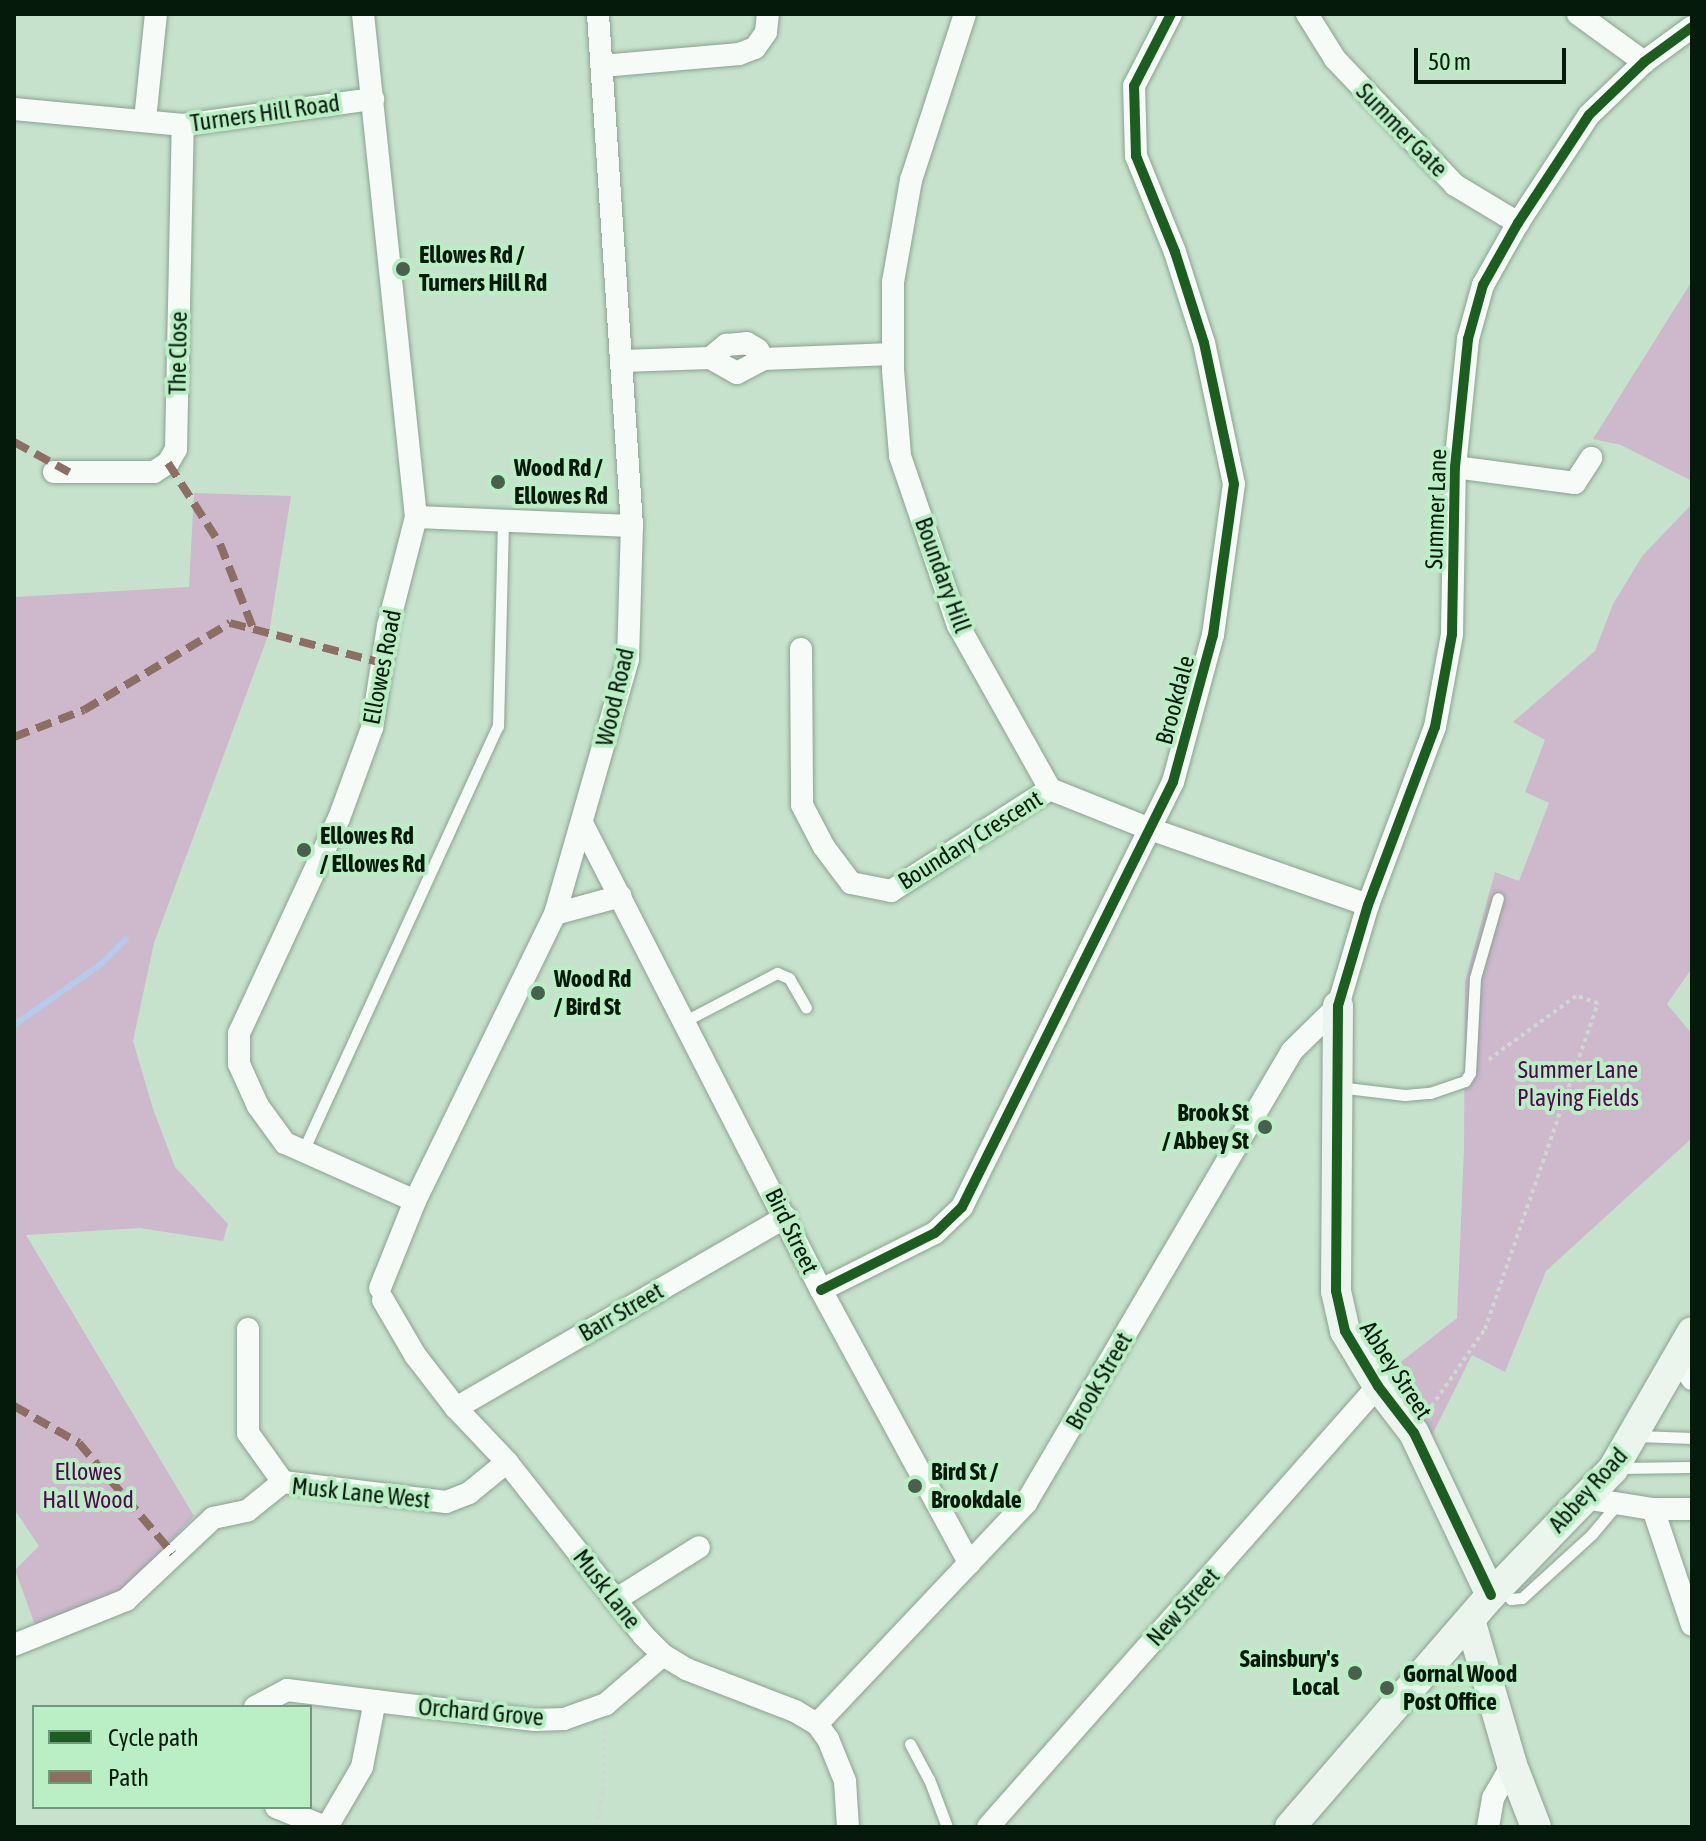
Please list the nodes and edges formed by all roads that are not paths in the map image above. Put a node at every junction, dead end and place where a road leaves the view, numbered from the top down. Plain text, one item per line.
1 (156, 14) edge
2 (363, 14) edge
3 (598, 14) edge
4 (768, 14) edge
5 (965, 14) edge
6 (1171, 14) edge
7 (1307, 14) edge
8 (1578, 14) edge
9 (1692, 27) edge
10 (1644, 62) junction
11 (602, 66) junction
12 (373, 99) junction
13 (14, 109) edge
14 (145, 120) junction
15 (183, 125) junction
16 (1518, 223) junction
17 (893, 354) junction
18 (621, 361) junction
19 (1591, 458) dead end
20 (1455, 467) junction
21 (54, 472) dead end
22 (416, 517) junction
23 (503, 519) junction
24 (632, 526) junction
25 (801, 649) dead end
26 (1050, 789) junction
27 (583, 825) junction
28 (1150, 829) junction
29 (621, 896) junction
30 (1498, 898) dead end
31 (1368, 905) junction
32 (555, 914) junction
33 (1338, 1006) junction
34 (806, 1008) dead end
35 (685, 1021) junction
36 (1337, 1087) junction
37 (303, 1151) junction
38 (415, 1201) junction
39 (786, 1217) junction
40 (821, 1290) junction
41 (381, 1294) joint
42 (248, 1329) dead end
43 (1687, 1355) edge
44 (1378, 1386) junction
45 (456, 1408) junction
46 (1635, 1436) junction
47 (1692, 1438) edge
48 (507, 1462) junction
49 (1692, 1467) edge
50 (1613, 1469) junction
51 (283, 1482) junction
52 (1584, 1498) junction
53 (1617, 1504) junction
54 (1653, 1509) junction
55 (1692, 1509) edge
56 (699, 1547) dead end
57 (969, 1563) junction
58 (1495, 1592) junction
59 (615, 1600) junction
60 (1470, 1620) junction
61 (1692, 1625) edge
62 (14, 1645) edge
63 (663, 1655) junction
64 (375, 1701) junction
65 (259, 1705) edge
66 (817, 1724) junction
67 (910, 1744) dead end
68 (1512, 1765) junction
69 (281, 1809) edge
70 (326, 1827) edge
71 (848, 1827) edge
72 (947, 1827) edge
73 (988, 1827) edge
74 (1290, 1827) edge
75 (1488, 1827) edge
76 (1536, 1827) edge

1 - 14 street
2 - 12 street, Ellowes Road
3 - 11 street, Wood Road
4 - 11 street
5 - 17 street, Boundary Hill
6 - 28 street, Brookdale
7 - 16 street, Summer Gate
8 - 10 street
9 - 10 street, Summer Lane
10 - 16 street, Summer Lane
11 - 18 street, Wood Road
12 - 15 street, Turners Hill Road
12 - 22 street, Ellowes Road
13 - 14 street, Turners Hill Road
14 - 15 street, Turners Hill Road
15 - 21 street, The Close
16 - 20 street, Summer Lane
17 - 18 street
17 - 26 street, Boundary Hill
18 - 24 street, Wood Road
19 - 20 street
20 - 31 street, Summer Lane
22 - 23 street
22 - 37 street, Ellowes Road
23 - 24 street
23 - 37 lane
24 - 27 street, Wood Road
25 - 26 street, Boundary Crescent
26 - 28 street
27 - 29 street, Bird Street
27 - 32 street, Wood Road
28 - 31 street
28 - 40 street, Brookdale
29 - 32 street
29 - 35 street, Bird Street
30 - 36 lane
31 - 33 street, Summer Lane
32 - 38 street, Wood Road
33 - 36 street, Abbey Street
33 - 57 street, Brook Street
34 - 35 lane
35 - 39 street, Bird Street
36 - 44 street, Abbey Street
37 - 38 street, Ellowes Road
38 - 41 street, Wood Road
39 - 40 street, Bird Street
39 - 45 street, Barr Street
40 - 57 street, Bird Street
41 - 45 street, Musk Lane
42 - 51 street
43 - 46 street, Abbey Road
44 - 58 street, Abbey Street
44 - 73 street, New Street
45 - 48 street, Musk Lane
46 - 47 lane
46 - 50 street, Abbey Road
48 - 51 street, Musk Lane West
48 - 59 street, Musk Lane
49 - 50 lane
50 - 52 street, Abbey Road
51 - 62 street, Musk Lane West
52 - 53 street
52 - 58 street, Abbey Road
53 - 54 street
53 - 58 lane
54 - 55 street
54 - 61 street
56 - 59 street
57 - 66 street, Brook Street
58 - 60 street, Abbey Road
59 - 63 street, Musk Lane
60 - 68 street
60 - 74 street, Abbey Road
63 - 64 street, Orchard Grove
63 - 66 street, Musk Lane
64 - 65 street, Orchard Grove
64 - 70 street
66 - 71 street
67 - 72 lane
68 - 75 street
68 - 76 street
69 - 70 street

